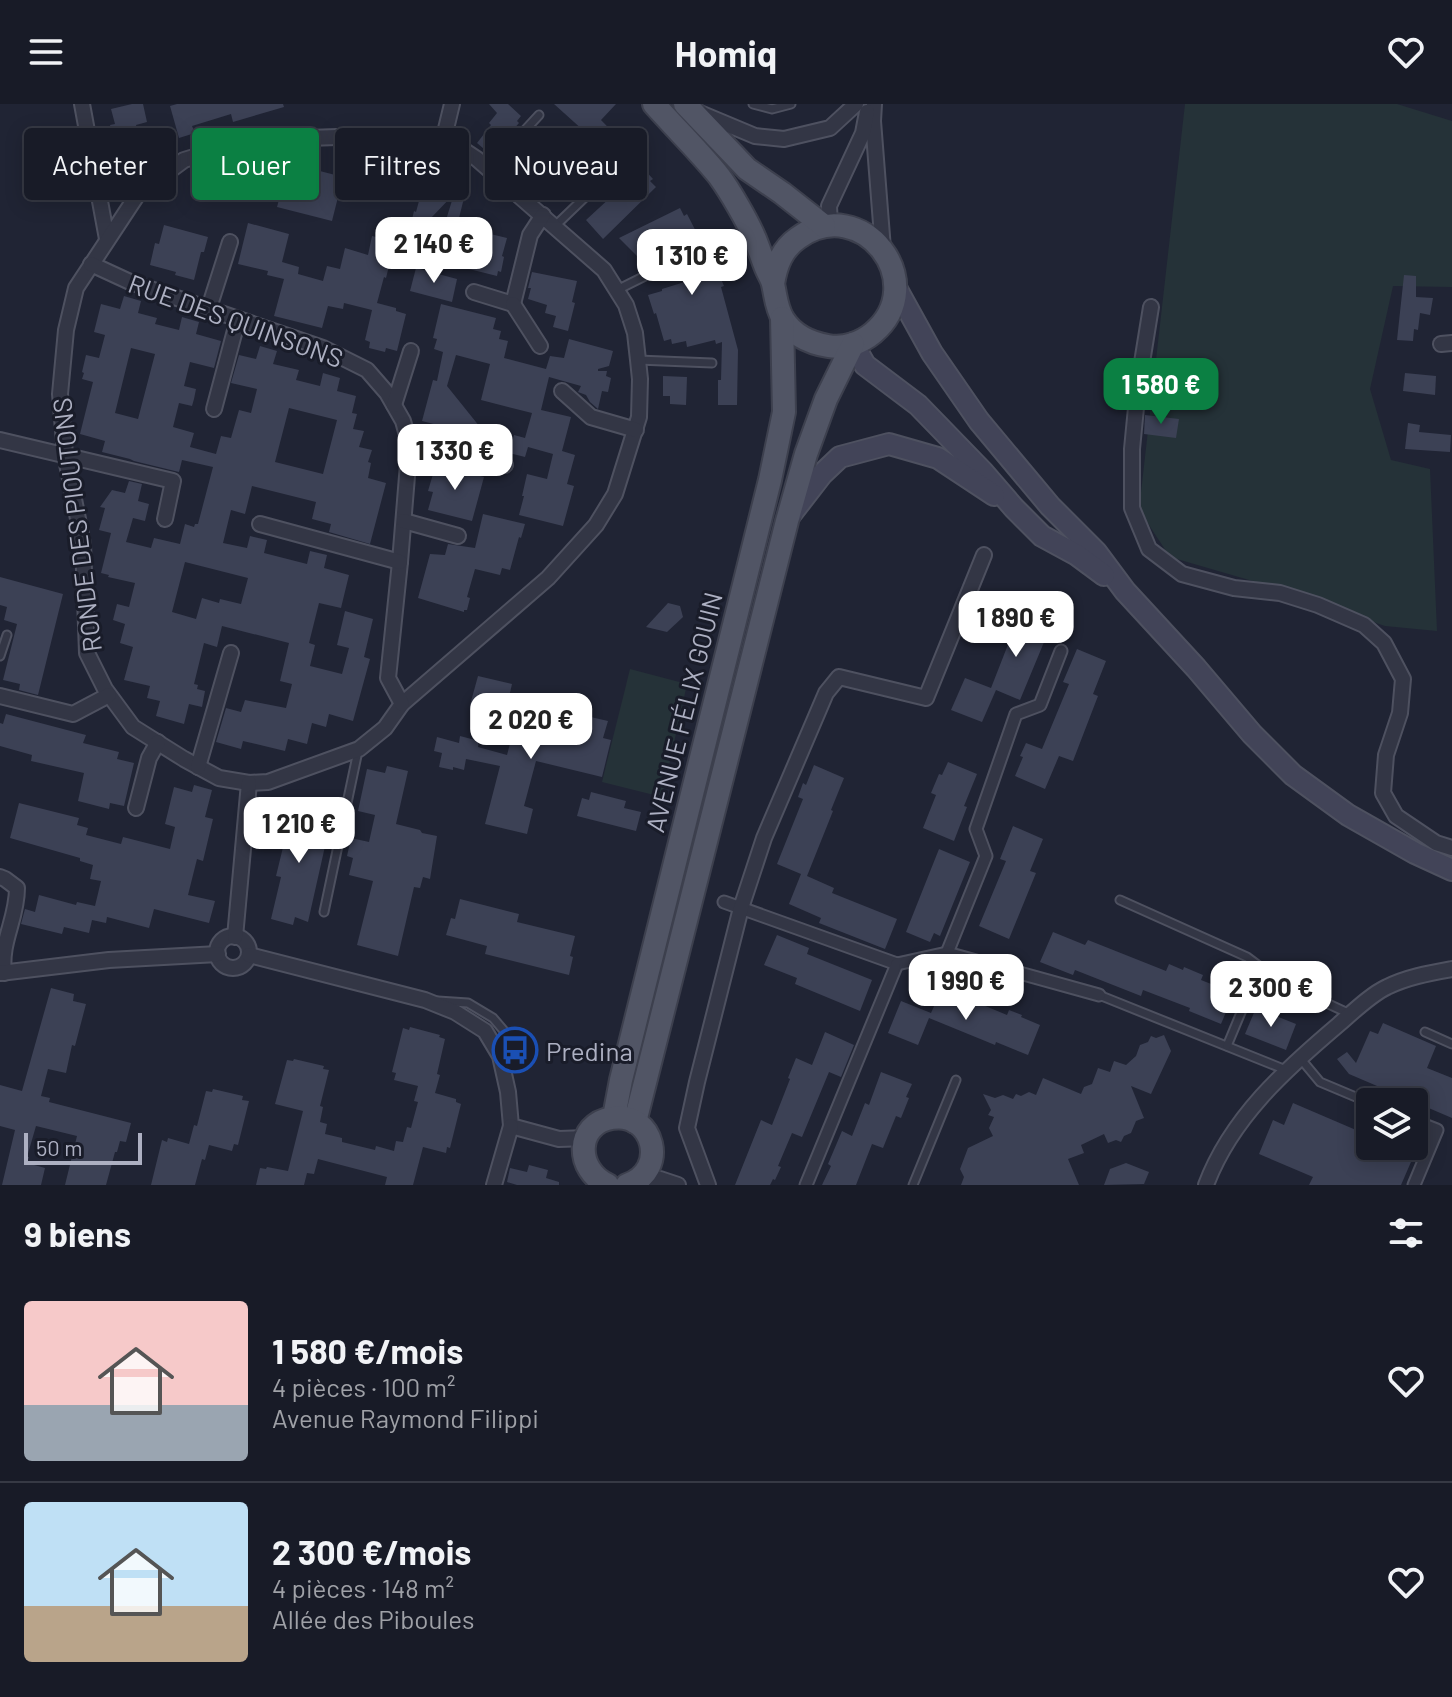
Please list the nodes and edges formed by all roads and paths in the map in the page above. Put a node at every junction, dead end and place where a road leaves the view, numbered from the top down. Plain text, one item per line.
1 (82, 104) edge
2 (452, 104) edge
3 (654, 104) edge
4 (753, 104) edge
5 (791, 104) edge
6 (856, 104) edge
7 (871, 104) edge
8 (686, 106) edge
9 (539, 115) dead end
10 (446, 128) edge
11 (527, 128) edge
12 (335, 138) edge
13 (469, 154) edge
14 (485, 167) edge
15 (525, 200) edge
16 (582, 200) edge
17 (543, 215) junction
18 (555, 226) junction
19 (827, 226) junction
20 (107, 239) junction
21 (230, 242) dead end
22 (883, 249) junction
23 (677, 260) dead end
24 (91, 264) junction
25 (773, 284) junction
26 (895, 286) junction
27 (617, 290) junction
28 (474, 292) dead end
29 (513, 304) junction
30 (1151, 307) dead end
31 (209, 308) junction
32 (782, 318) junction
33 (238, 319) junction
34 (853, 344) junction
35 (540, 346) dead end
36 (411, 351) dead end
37 (638, 360) junction
38 (712, 363) dead end
39 (562, 391) dead end
40 (394, 405) junction
41 (214, 409) dead end
42 (636, 430) junction
43 (408, 439) junction
44 (0, 440) edge
45 (65, 454) junction
46 (505, 465) dead end
47 (1014, 508) junction
48 (165, 519) dead end
49 (404, 521) junction
50 (787, 521) junction
51 (260, 524) dead end
52 (458, 536) dead end
53 (984, 555) dead end
54 (400, 562) junction
55 (1125, 591) junction
56 (7, 635) dead end
57 (1061, 651) dead end
58 (231, 653) dead end
59 (0, 656) edge
60 (109, 695) junction
61 (0, 696) edge
62 (402, 704) junction
63 (158, 742) junction
64 (359, 749) junction
65 (198, 767) junction
66 (249, 783) junction
67 (136, 808) dead end
68 (1452, 848) edge
69 (1452, 870) edge
70 (0, 877) edge
71 (1120, 900) dead end
72 (724, 902) dead end
73 (741, 908) junction
74 (324, 912) dead end
75 (235, 937) junction
76 (947, 953) junction
77 (218, 954) junction
78 (249, 955) junction
79 (897, 964) junction
80 (1260, 967) junction
81 (1452, 969) edge
82 (2, 973) edge
83 (1099, 995) joint
84 (1350, 1014) junction
85 (1425, 1032) dead end
86 (1452, 1044) edge
87 (1227, 1046) junction
88 (1299, 1058) junction
89 (1286, 1070) junction
90 (956, 1080) dead end
91 (1356, 1097) edge
92 (624, 1120) junction
93 (511, 1126) junction
94 (1428, 1126) edge
95 (586, 1138) junction
96 (559, 1139) junction
97 (1428, 1152) edge
98 (1424, 1160) edge
99 (585, 1162) junction
100 (645, 1175) edge
101 (601, 1184) edge
102 (494, 1185) edge
103 (678, 1185) edge
104 (708, 1185) edge
105 (806, 1185) edge
106 (913, 1185) edge
107 (1206, 1185) edge
108 (1414, 1185) edge

1 - 20 street
2 - 10 street
3 - 25 main road, AVENUE FÉLIX GOUIN
4 - 5 lane
6 - 8 street
7 - 19 street
7 - 22 street
8 - 19 main road
9 - 11 lane
12 - 20 street, RONDE DES PIOUTONS
13 - 14 street, RONDE DES PIOUTONS
15 - 17 street, RONDE DES PIOUTONS
16 - 18 lane
17 - 18 street, RONDE DES PIOUTONS
17 - 29 street
18 - 27 street, RONDE DES PIOUTONS
19 - 22 main road
19 - 25 main road
20 - 24 street, RONDE DES PIOUTONS
21 - 31 street
22 - 26 main road
23 - 27 lane
24 - 31 street, RUE DES QUINSONS
24 - 45 street, RONDE DES PIOUTONS
25 - 32 main road, AVENUE FÉLIX GOUIN
26 - 34 main road, AVENUE FÉLIX GOUIN
26 - 55 main road
27 - 37 street, RONDE DES PIOUTONS
28 - 29 street
29 - 35 street
30 - 68 street
31 - 33 street, RUE DES QUINSONS
32 - 34 main road
32 - 92 main road, AVENUE FÉLIX GOUIN
33 - 40 street, RUE DES QUINSONS
33 - 41 street
34 - 47 main road
34 - 50 main road, AVENUE FÉLIX GOUIN
36 - 40 street
37 - 38 lane
37 - 42 street, RONDE DES PIOUTONS
39 - 42 street
40 - 43 street, RUE DES QUINSONS
42 - 62 street, RONDE DES PIOUTONS
43 - 46 street
43 - 49 street, RUE DES QUINSONS
44 - 45 street
45 - 48 street
45 - 60 street, RONDE DES PIOUTONS
47 - 50 main road
47 - 55 main road
49 - 52 street
49 - 54 street, RUE DES QUINSONS
50 - 92 main road, AVENUE FÉLIX GOUIN
51 - 54 street
53 - 73 street
54 - 62 street, RUE DES QUINSONS
55 - 69 main road
56 - 59 lane
57 - 76 street
58 - 65 street
60 - 61 street
60 - 63 street, RONDE DES PIOUTONS
62 - 64 street, RONDE DES PIOUTONS
63 - 65 street, RONDE DES PIOUTONS
63 - 67 street
64 - 66 street, RONDE DES PIOUTONS
64 - 74 lane
65 - 66 street, RONDE DES PIOUTONS
66 - 75 street
70 - 82 street
71 - 80 lane
72 - 73 street
73 - 79 street
73 - 104 street
75 - 77 street
75 - 78 street
76 - 79 street
76 - 83 street
77 - 78 street
77 - 82 street
78 - 93 street
79 - 105 street
80 - 84 lane
80 - 87 lane
81 - 84 street
83 - 87 lane
84 - 88 street
85 - 86 lane
87 - 89 lane
88 - 89 street
88 - 91 lane
89 - 107 street
90 - 106 lane
92 - 95 main road
92 - 100 main road
93 - 96 street
93 - 102 street
94 - 97 street
95 - 96 street
95 - 99 main road
96 - 99 street
98 - 108 street
99 - 101 main road
100 - 103 street

